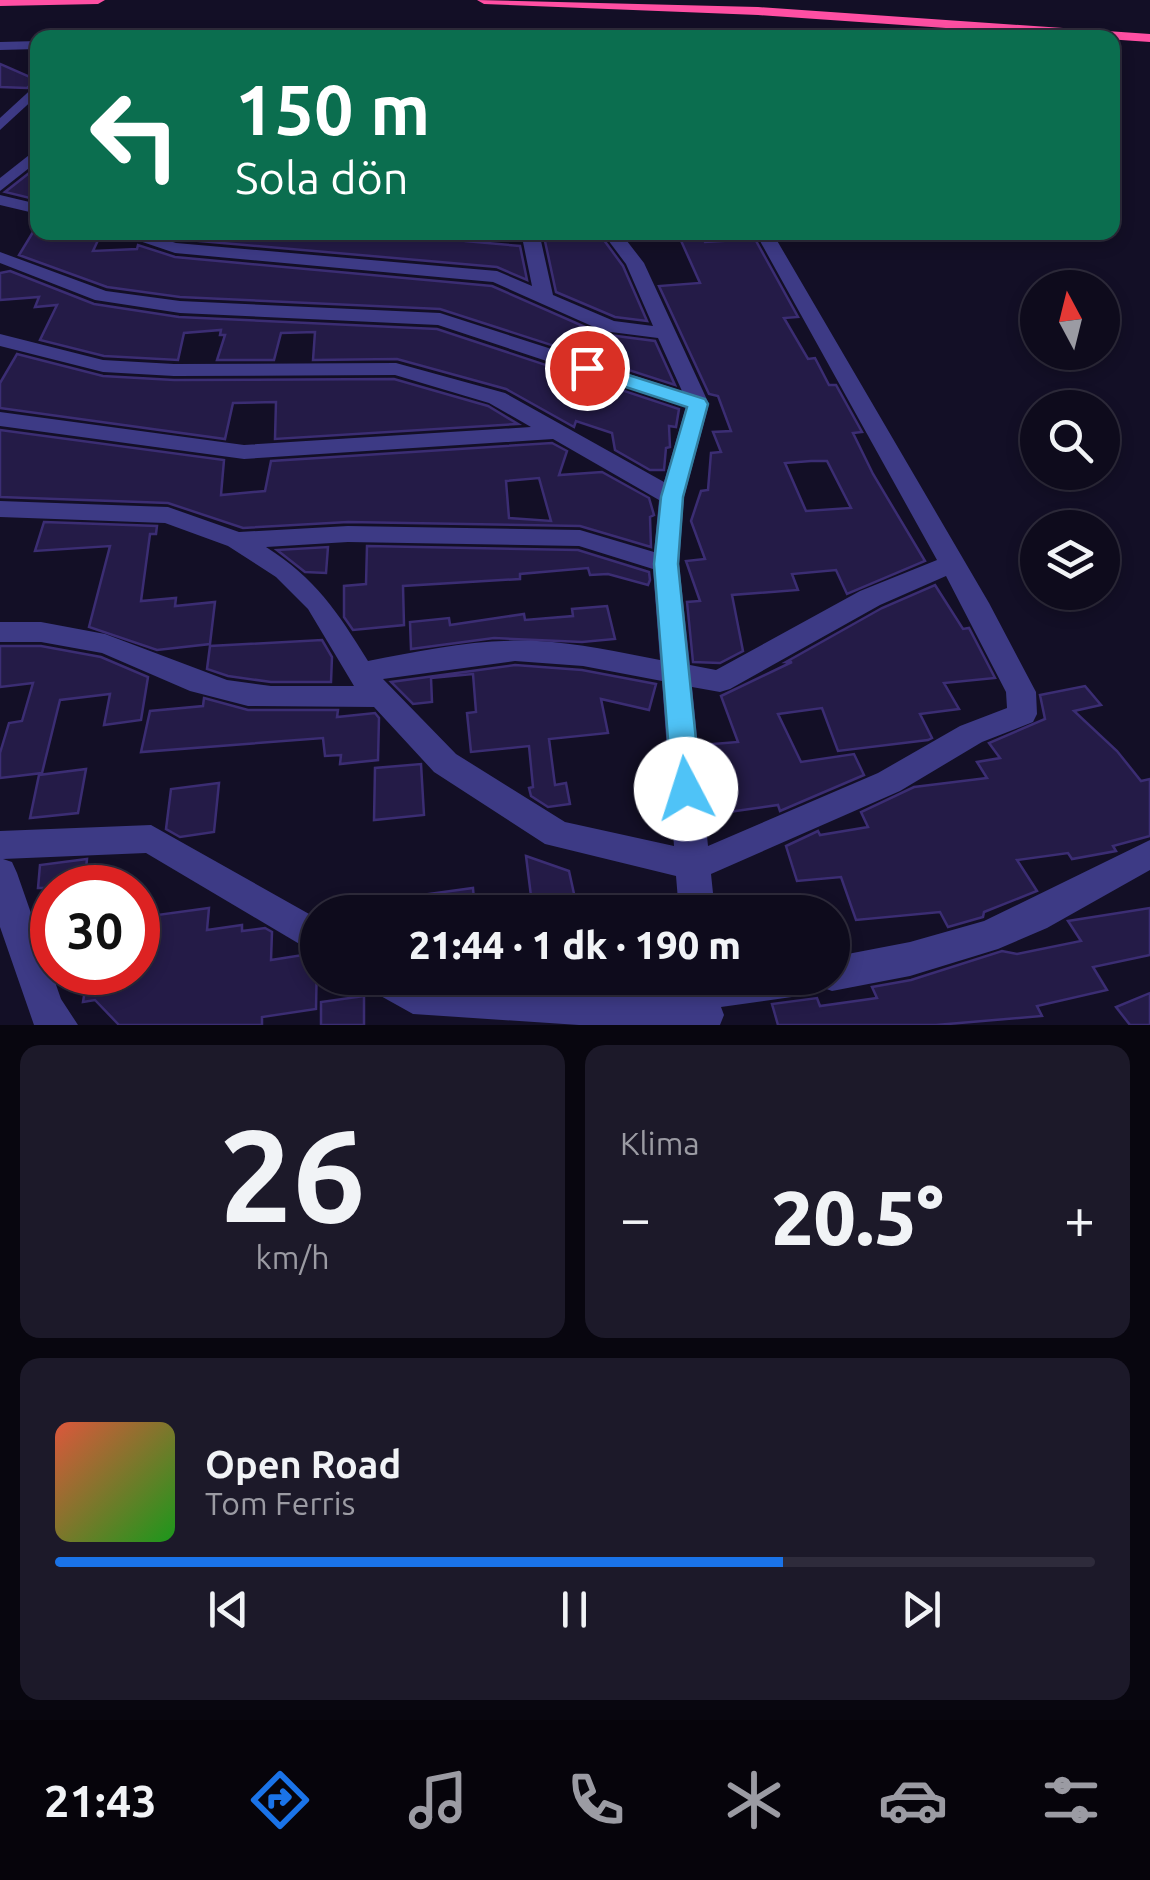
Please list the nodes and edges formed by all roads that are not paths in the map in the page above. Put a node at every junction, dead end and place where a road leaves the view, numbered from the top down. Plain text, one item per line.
1 (98, 0) edge
2 (484, 0) edge
3 (722, 0) edge
4 (0, 2) edge
5 (1150, 27) edge
6 (1034, 30) edge
7 (1120, 36) edge
8 (1150, 38) edge
9 (30, 45) edge
10 (0, 46) edge
11 (30, 95) edge
12 (30, 97) edge
13 (0, 108) edge
14 (0, 126) edge
15 (30, 161) edge
16 (0, 186) edge
17 (0, 200) edge
18 (30, 207) edge
19 (148, 240) edge
20 (532, 240) edge
21 (616, 240) edge
22 (768, 240) edge
23 (0, 257) edge
24 (544, 298) junction
25 (667, 333) junction
26 (0, 340) edge
27 (698, 404) junction
28 (0, 419) edge
29 (558, 432) junction
30 (672, 497) junction
31 (0, 508) edge
32 (236, 540) junction
33 (666, 564) junction
34 (952, 564) junction
35 (0, 632) edge
36 (360, 672) junction
37 (676, 674) junction
38 (382, 696) junction
39 (0, 845) edge
40 (1150, 854) edge
41 (694, 865) junction
42 (0, 873) edge
43 (696, 895) edge
44 (300, 927) edge
45 (850, 971) edge
46 (411, 995) edge
47 (734, 995) edge
48 (704, 1002) edge
49 (59, 1025) edge

1 - 4 highway
2 - 6 highway
3 - 5 highway
7 - 8 highway
9 - 10 street
11 - 13 street
12 - 14 street
15 - 16 street
17 - 18 street
19 - 24 street
20 - 24 street
21 - 25 street
22 - 34 street
23 - 27 street
24 - 25 street
25 - 27 street
26 - 29 street
27 - 30 street
28 - 29 street
29 - 30 street
30 - 33 street
31 - 32 street
32 - 33 street
32 - 36 street
33 - 37 street
34 - 37 street
34 - 41 street
35 - 38 street
36 - 37 street
36 - 38 street
37 - 41 street
38 - 41 street
39 - 44 street
40 - 45 street
41 - 43 street
42 - 49 street
46 - 48 street
47 - 48 street

